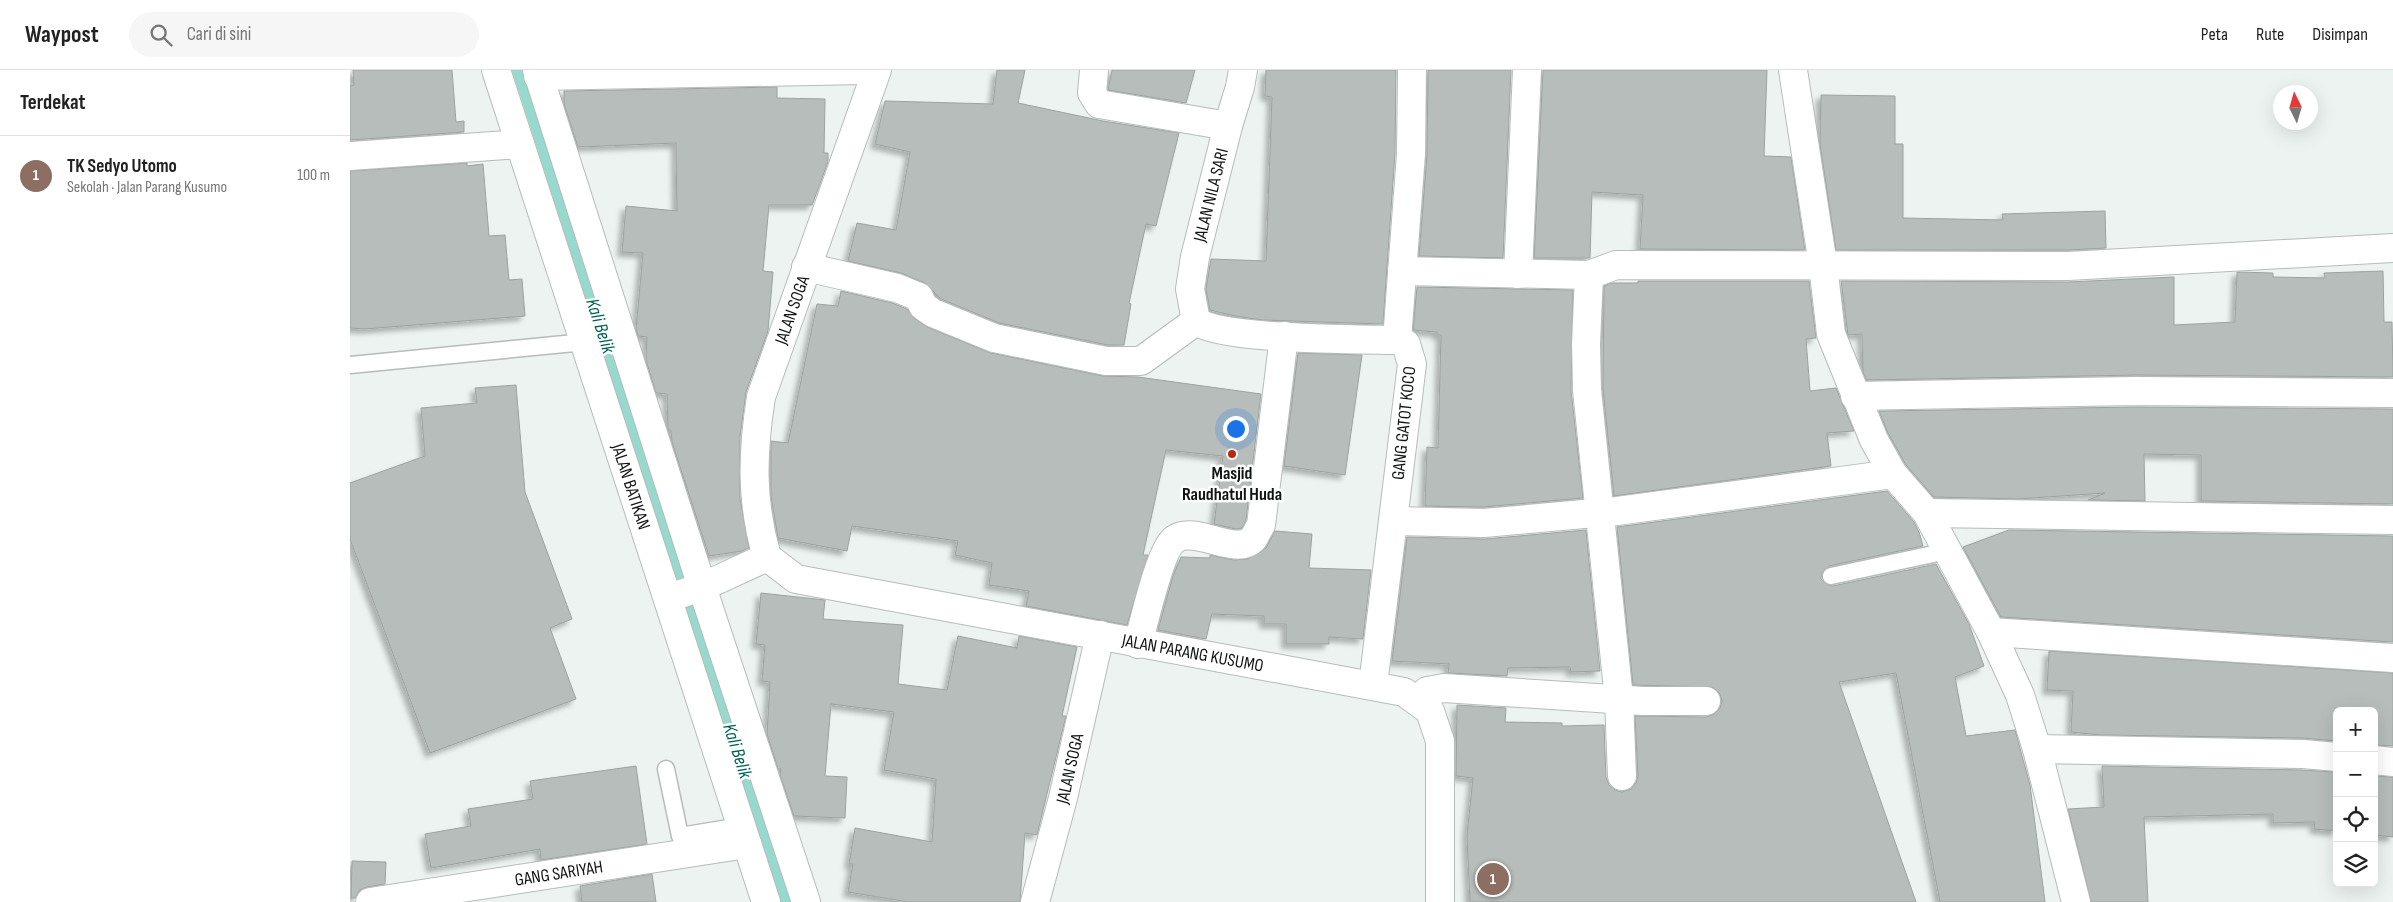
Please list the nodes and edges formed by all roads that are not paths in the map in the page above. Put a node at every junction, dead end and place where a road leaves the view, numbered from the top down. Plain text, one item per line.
1 (496, 70) edge
2 (864, 70) edge
3 (878, 70) edge
4 (1094, 70) edge
5 (1243, 70) edge
6 (1412, 70) edge
7 (1527, 70) edge
8 (1793, 70) edge
9 (537, 73) edge
10 (1228, 126) junction
11 (520, 144) junction
12 (350, 156) edge
13 (2393, 248) edge
14 (1823, 265) junction
15 (806, 267) junction
16 (1402, 271) junction
17 (1518, 274) junction
18 (1589, 275) junction
19 (1196, 321) junction
20 (1284, 336) junction
21 (1397, 340) junction
22 (585, 342) junction
23 (350, 365) edge
24 (2393, 393) edge
25 (1855, 396) junction
26 (1893, 474) junction
27 (1598, 513) junction
28 (1927, 513) junction
29 (2393, 520) edge
30 (1394, 521) junction
31 (1947, 551) junction
32 (767, 558) junction
33 (1831, 576) dead end
34 (702, 587) junction
35 (668, 598) junction
36 (1991, 632) junction
37 (1100, 635) junction
38 (1138, 644) junction
39 (2393, 658) edge
40 (1373, 685) junction
41 (1619, 699) junction
42 (1417, 701) junction
43 (1706, 701) dead end
44 (2037, 749) junction
45 (2333, 757) edge
46 (2378, 760) edge
47 (2393, 762) edge
48 (666, 769) dead end
49 (1622, 776) dead end
50 (744, 835) junction
51 (370, 902) edge
52 (766, 902) edge
53 (806, 902) edge
54 (1035, 902) edge
55 (1440, 902) edge
56 (2076, 902) edge

1 - 11 street, JALAN BATIKAN
2 - 9 street
3 - 15 street, JALAN SOGA
4 - 10 street
5 - 10 street, JALAN NILA SARI
6 - 16 street
7 - 17 street
8 - 14 street
9 - 34 street, JALAN BATIKAN
10 - 19 street, JALAN NILA SARI
11 - 12 street
11 - 22 street, JALAN BATIKAN
13 - 14 street
14 - 18 street
14 - 25 street
15 - 19 street
15 - 32 street, JALAN SOGA
16 - 17 street
16 - 21 street
17 - 18 street
18 - 27 street
19 - 20 street, GANG GATOT KOCO
20 - 21 street, GANG GATOT KOCO
20 - 38 street
21 - 30 street, GANG GATOT KOCO
22 - 23 lane
22 - 35 street, JALAN BATIKAN
24 - 25 street
25 - 26 street
26 - 27 street
26 - 28 street
27 - 30 street
27 - 41 street
28 - 29 street
28 - 31 street
30 - 40 street, GANG GATOT KOCO
31 - 33 lane
31 - 36 street
32 - 34 street
32 - 37 street, JALAN PARANG KUSUMO
34 - 35 street
34 - 53 street, JALAN BATIKAN
35 - 50 street, JALAN BATIKAN
36 - 39 street
36 - 44 street
37 - 38 street, JALAN PARANG KUSUMO
37 - 54 street, JALAN SOGA
38 - 40 street, JALAN PARANG KUSUMO
40 - 42 street, JALAN PARANG KUSUMO
41 - 42 street
41 - 43 street
41 - 49 street
42 - 55 street, JALAN PARANG KUSUMO
44 - 45 street
44 - 56 street
46 - 47 street
48 - 50 lane
50 - 51 street, GANG SARIYAH
50 - 52 street, JALAN BATIKAN

